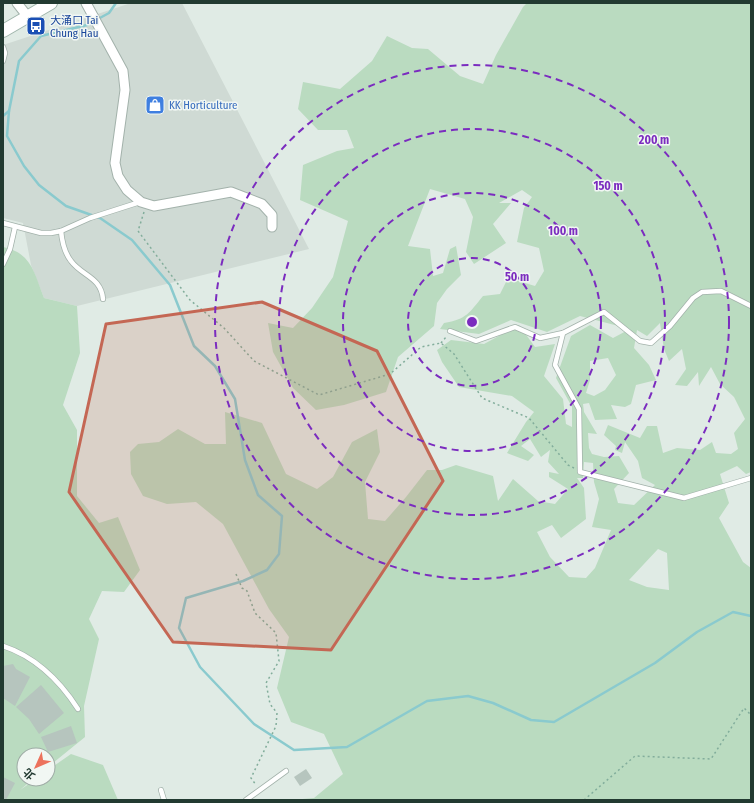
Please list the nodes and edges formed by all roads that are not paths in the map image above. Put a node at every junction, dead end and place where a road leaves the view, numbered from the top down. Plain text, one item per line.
1 (17, 3) edge
2 (51, 3) edge
3 (88, 6) edge
4 (28, 17) junction
5 (3, 31) edge
6 (3, 47) edge
7 (3, 61) edge
8 (144, 203) junction
9 (3, 223) edge
10 (15, 226) junction
11 (272, 227) dead end
12 (61, 231) junction
13 (3, 264) edge
14 (103, 298) dead end
15 (751, 306) edge
16 (450, 332) road end
17 (563, 333) junction
18 (751, 478) edge
19 (3, 646) edge
20 (78, 709) dead end
21 (286, 770) dead end
22 (161, 790) dead end
23 (164, 800) edge
24 (246, 800) edge

1 - 4 street
2 - 4 main road
3 - 8 street
4 - 5 main road
6 - 7 lane
8 - 11 street
8 - 12 lane
9 - 10 lane
10 - 12 lane
10 - 13 lane
12 - 14 lane
15 - 17 lane
16 - 17 lane
17 - 18 lane
19 - 20 lane
21 - 24 lane
22 - 23 lane

